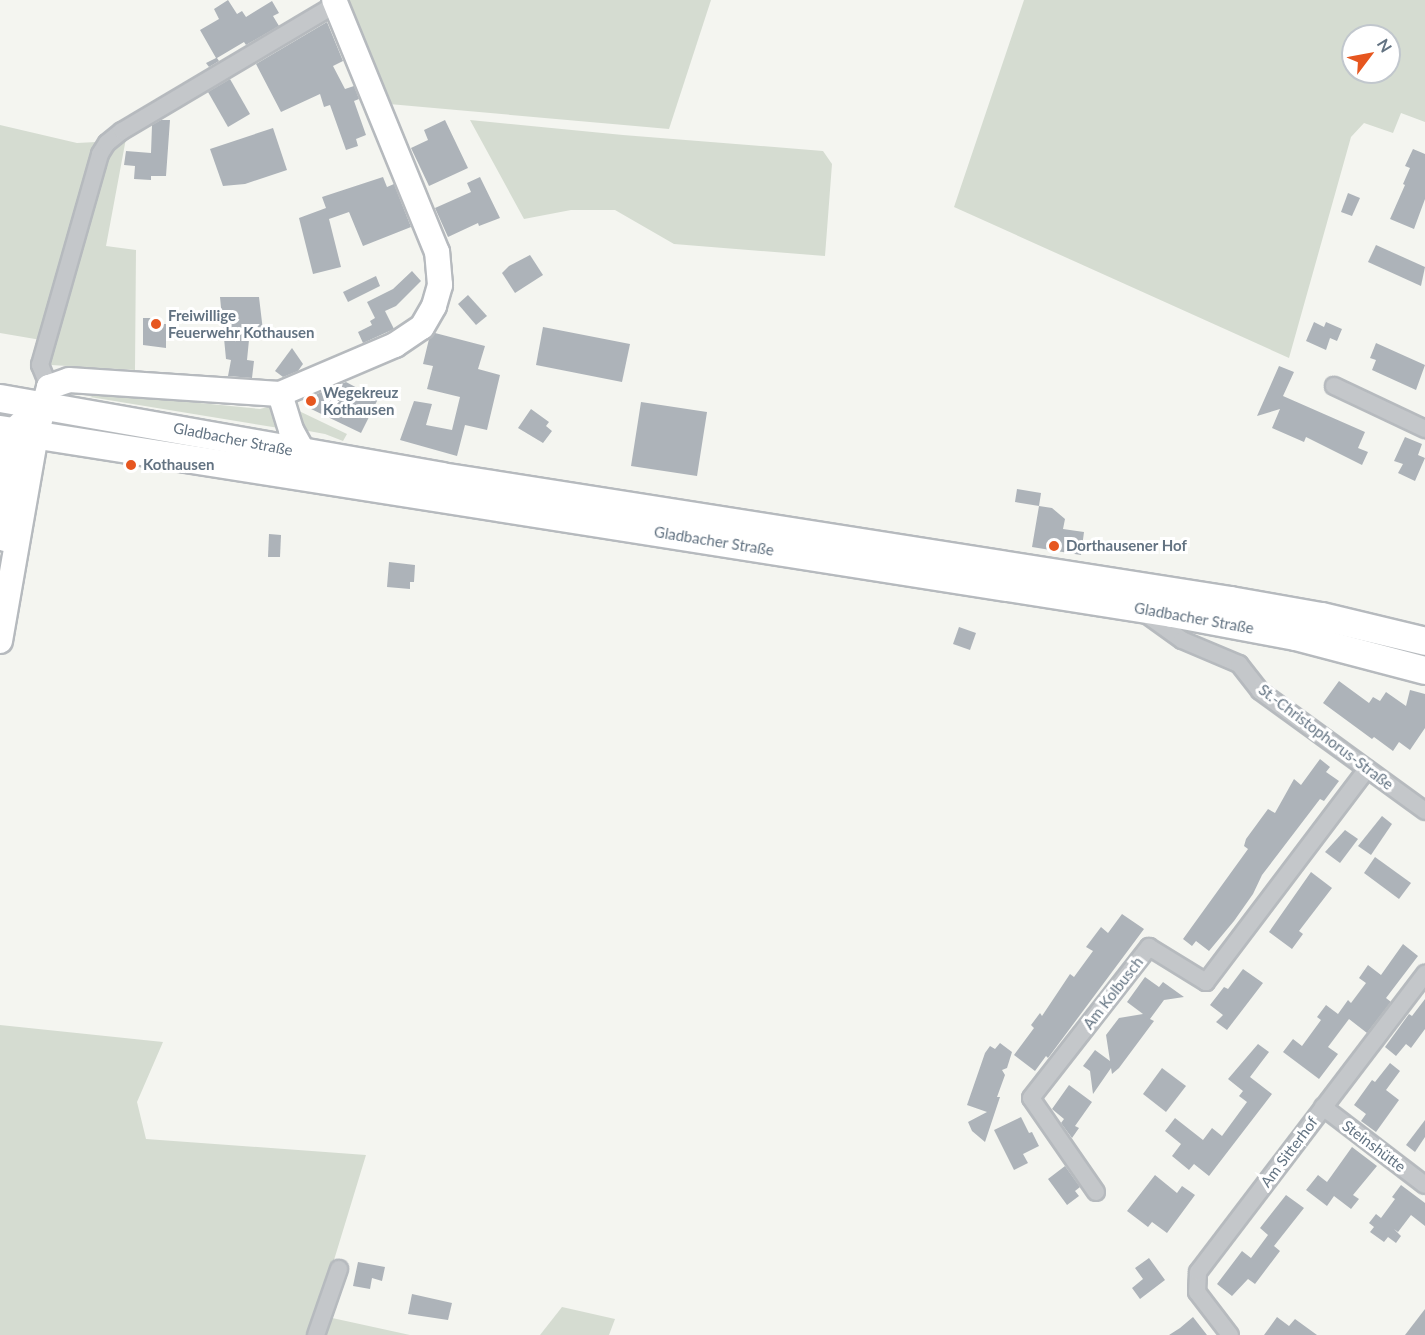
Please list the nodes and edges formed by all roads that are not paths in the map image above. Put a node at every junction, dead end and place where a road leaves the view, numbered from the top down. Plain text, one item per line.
1 (335, 2) edge
2 (1334, 386) dead end
3 (280, 394) junction
4 (45, 395) junction
5 (0, 398) edge
6 (1425, 429) edge
7 (16, 431) edge
8 (304, 453) junction
9 (1137, 608) junction
10 (0, 640) edge
11 (1425, 641) edge
12 (1425, 670) edge
13 (1367, 769) junction
14 (1425, 811) edge
15 (1425, 975) edge
16 (1323, 1107) junction
17 (1425, 1185) edge
18 (1096, 1192) dead end
19 (339, 1269) dead end
20 (316, 1335) edge
21 (1230, 1335) edge

1 - 3 street
1 - 4 street
2 - 6 street
3 - 4 street
3 - 8 street
4 - 5 main road, Gladbacher Straße
4 - 7 street
4 - 8 main road, Gladbacher Straße
7 - 9 main road, Gladbacher Straße
7 - 10 street
8 - 11 main road, Gladbacher Straße
9 - 12 main road, Gladbacher Straße
9 - 13 street, St.-Christophorus-Straße
13 - 14 street, St.-Christophorus-Straße
13 - 18 street, Am Kolbusch
15 - 16 street, Am Sitterhof
16 - 17 street, Steinshütte
16 - 21 street, Am Sitterhof
19 - 20 street

